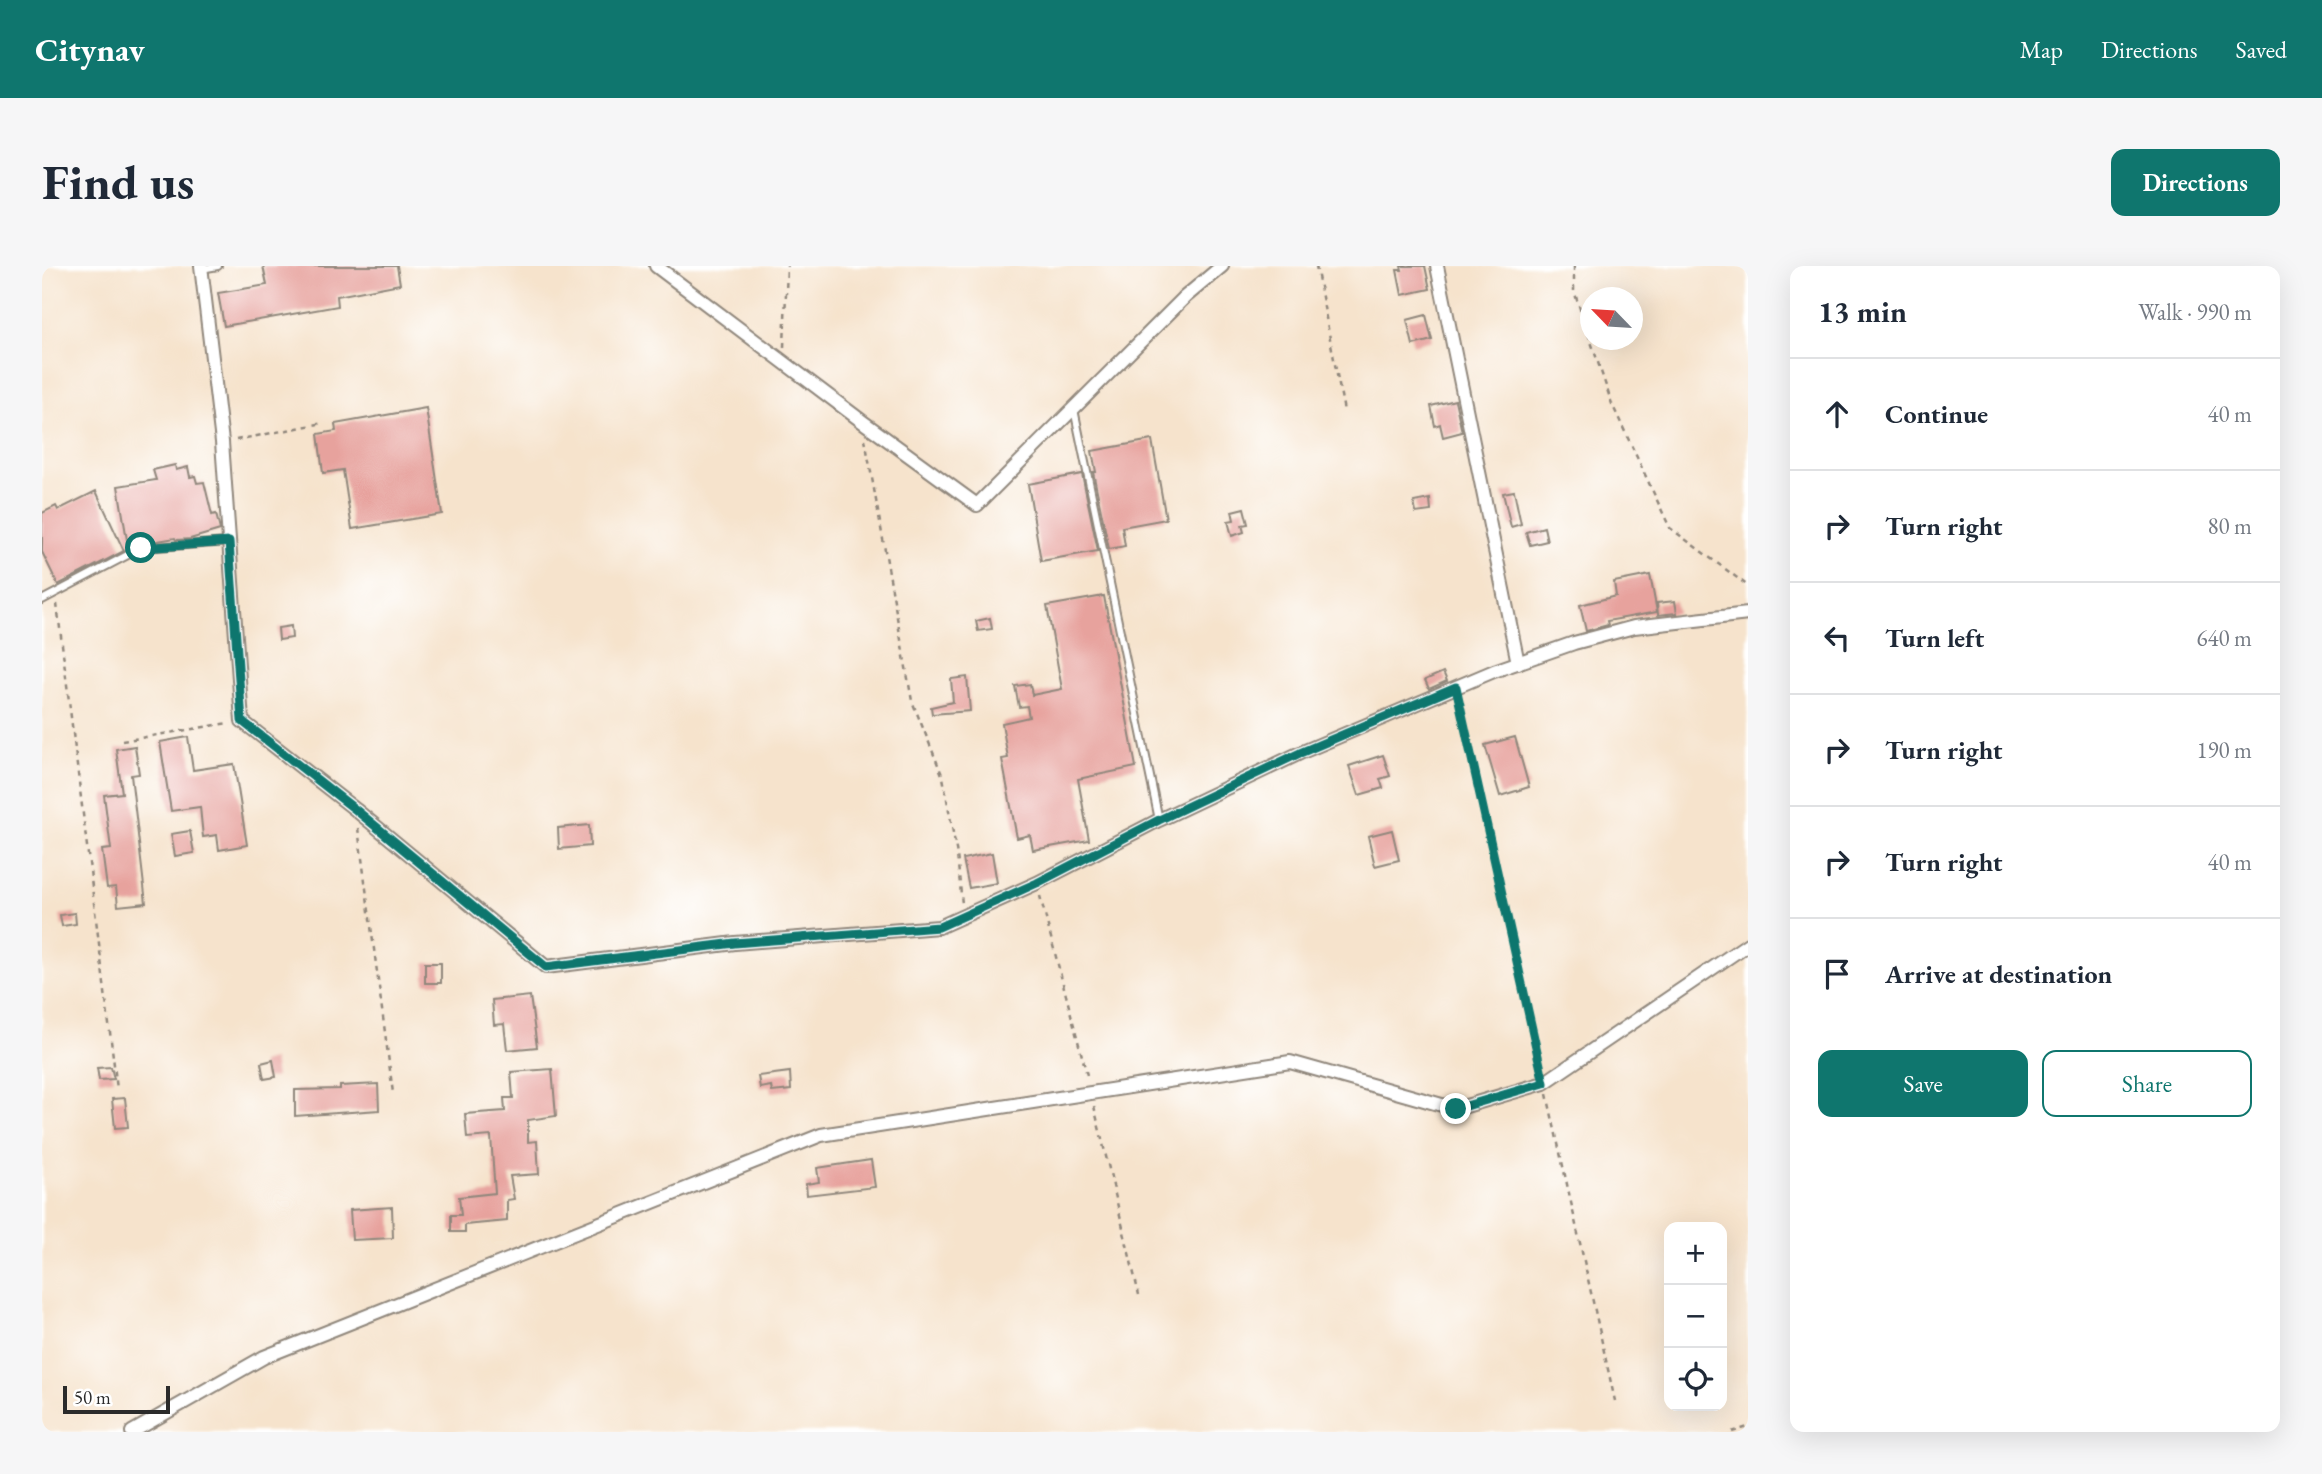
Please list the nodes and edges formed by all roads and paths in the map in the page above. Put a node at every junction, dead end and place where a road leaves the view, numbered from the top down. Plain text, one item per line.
1 (218, 266) edge
2 (656, 266) edge
3 (788, 266) edge
4 (1222, 266) edge
5 (1316, 266) edge
6 (1437, 266) edge
7 (1574, 266) edge
8 (201, 267) edge
9 (782, 360) junction
10 (1074, 409) junction
11 (1344, 411) dead end
12 (863, 422) junction
13 (323, 423) dead end
14 (222, 442) junction
15 (229, 542) junction
16 (1748, 586) edge
17 (55, 594) junction
18 (42, 600) edge
19 (1748, 614) edge
20 (1518, 663) junction
21 (1456, 687) junction
22 (242, 721) junction
23 (122, 741) dead end
24 (356, 810) junction
25 (1159, 820) junction
26 (963, 916) junction
27 (1748, 944) edge
28 (1544, 1083) junction
29 (117, 1089) dead end
30 (393, 1093) dead end
31 (1615, 1401) dead end
32 (1748, 1427) edge
33 (132, 1432) edge
34 (1732, 1432) edge

1 - 8 lane
2 - 9 street
3 - 9 path
4 - 10 street
5 - 11 path
6 - 20 street
7 - 16 path
8 - 14 street
9 - 12 street
10 - 12 street
10 - 25 lane
12 - 26 path
13 - 14 path
14 - 15 street
15 - 17 lane
15 - 22 street
17 - 18 lane
17 - 29 path
19 - 20 street
20 - 21 street
21 - 25 street
21 - 28 path
22 - 23 path
22 - 24 street
24 - 26 street
24 - 30 path
25 - 26 street
27 - 28 street
28 - 31 path
28 - 33 street
32 - 34 path

